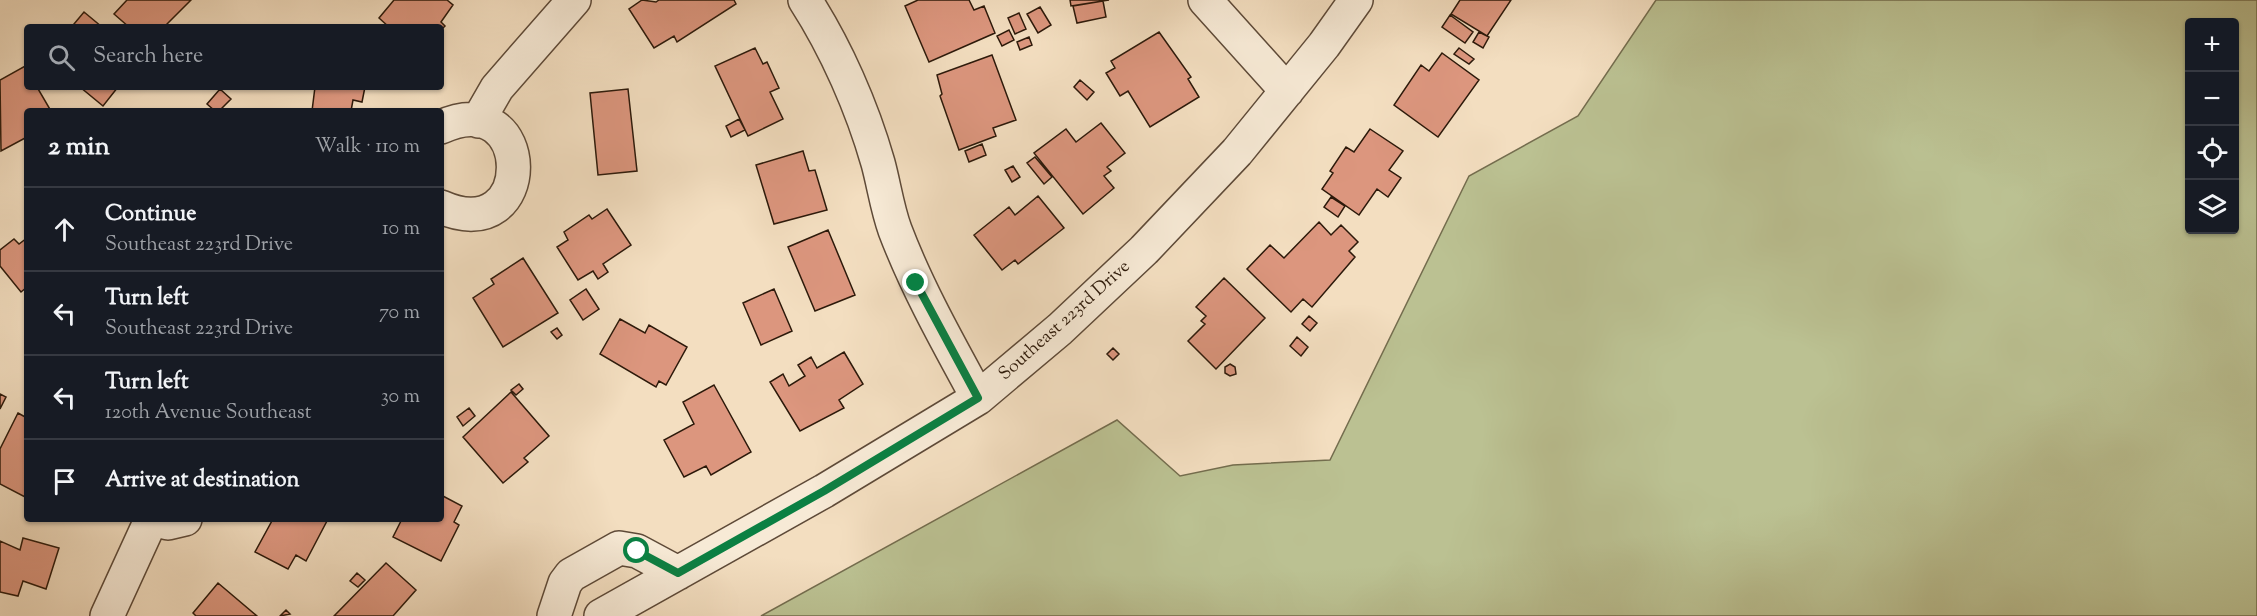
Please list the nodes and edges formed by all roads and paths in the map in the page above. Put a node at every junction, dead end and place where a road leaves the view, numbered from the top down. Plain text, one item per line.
1 (574, 0) edge
2 (805, 0) edge
3 (1205, 0) edge
4 (1342, 5) edge
5 (1287, 91) junction
6 (478, 121) junction
7 (444, 126) edge
8 (444, 208) edge
9 (978, 398) junction
10 (150, 522) edge
11 (678, 573) junction
12 (108, 616) edge
13 (554, 616) edge
14 (601, 616) edge

1 - 6 street
2 - 9 street
3 - 5 street
4 - 5 street, Southeast 223rd Drive
5 - 9 street, Southeast 223rd Drive
6 - 7 street
6 - 8 street
9 - 11 street, Southeast 223rd Drive
10 - 12 street
11 - 13 street
11 - 14 street, Southeast 223rd Drive

